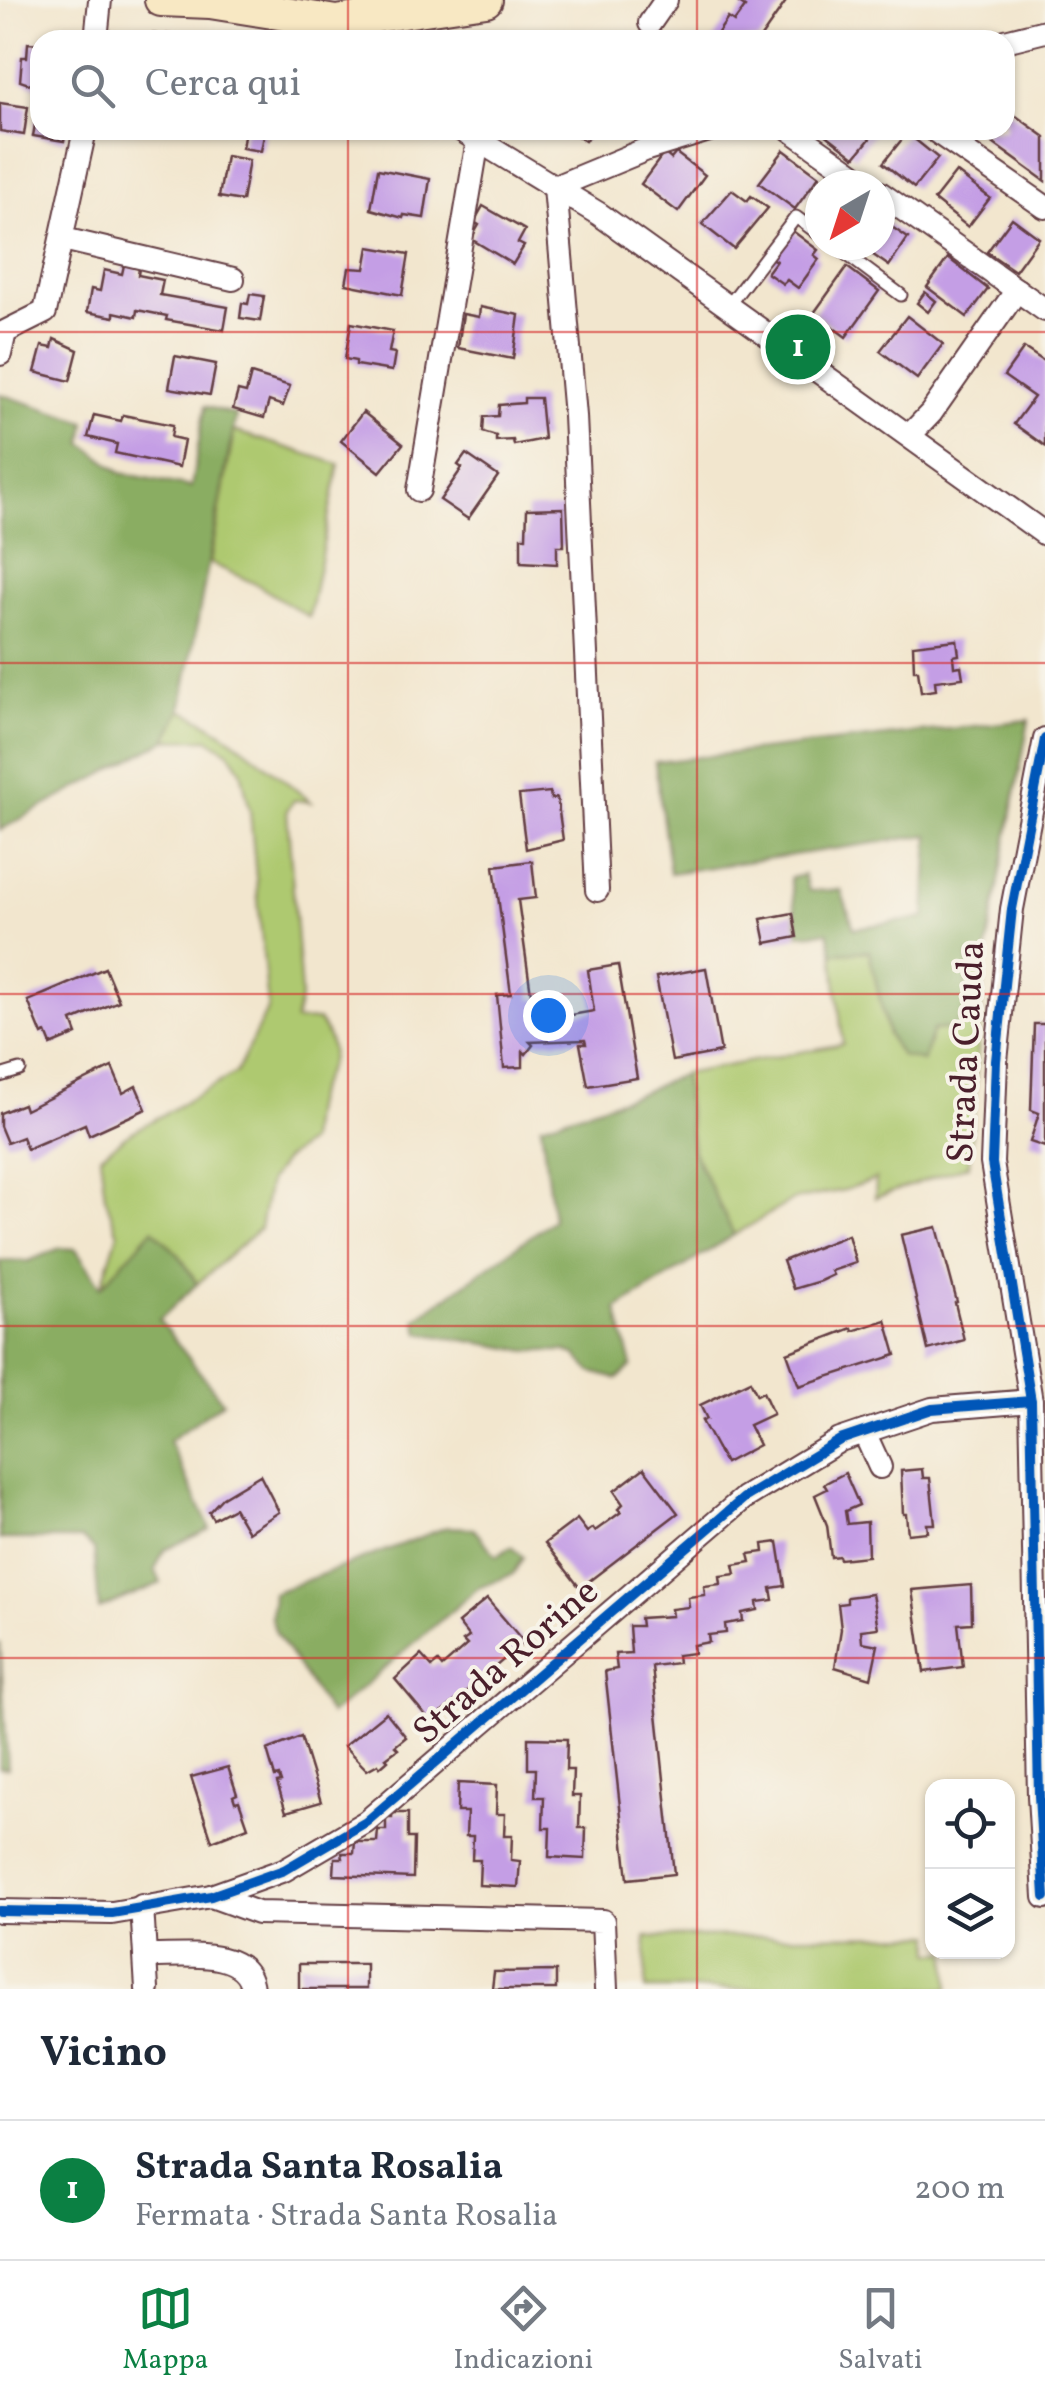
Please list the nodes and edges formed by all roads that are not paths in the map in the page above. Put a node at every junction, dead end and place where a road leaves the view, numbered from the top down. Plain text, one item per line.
1 (100, 0) edge
2 (161, 0) edge
3 (486, 0) edge
4 (666, 0) edge
5 (210, 1) edge
6 (650, 22) dead end
7 (97, 30) edge
8 (336, 30) edge
9 (345, 30) edge
10 (1045, 31) edge
11 (1015, 39) edge
12 (83, 140) edge
13 (468, 140) edge
14 (477, 140) edge
15 (676, 140) edge
16 (805, 140) edge
17 (948, 140) edge
18 (848, 170) edge
19 (556, 187) junction
20 (895, 204) edge
21 (1045, 207) edge
22 (805, 223) edge
23 (62, 239) junction
24 (854, 260) edge
25 (233, 279) dead end
26 (1018, 290) junction
27 (901, 295) dead end
28 (728, 306) junction
29 (1045, 310) edge
30 (0, 354) edge
31 (910, 435) junction
32 (419, 490) dead end
33 (1045, 534) edge
34 (1045, 739) edge
35 (597, 890) dead end
36 (20, 1070) dead end
37 (0, 1076) edge
38 (1038, 1395) edge
39 (864, 1432) junction
40 (880, 1467) dead end
41 (211, 1896) junction
42 (1045, 1897) edge
43 (142, 1906) junction
44 (0, 1911) edge
45 (147, 1956) junction
46 (147, 1989) edge
47 (252, 1989) edge
48 (606, 1989) edge

1 - 7 street
2 - 5 main road
3 - 9 main road
4 - 6 street
5 - 8 main road
10 - 11 street
12 - 23 street
13 - 32 street
14 - 19 street
15 - 19 street
16 - 18 street
17 - 21 street
19 - 28 street
19 - 35 street
20 - 26 street
22 - 28 lane
23 - 25 street
23 - 30 street
24 - 27 lane
26 - 29 street
26 - 31 street
28 - 31 street
31 - 33 street
34 - 38 street, Strada Cauda
36 - 37 lane
38 - 39 street, Strada Rorine
38 - 42 street, Strada Cauda
39 - 40 street
39 - 41 street, Strada Rorine
41 - 43 street, Strada Rorine
41 - 48 street
43 - 44 street, Strada Rorine
43 - 45 street
45 - 46 street
45 - 47 street

